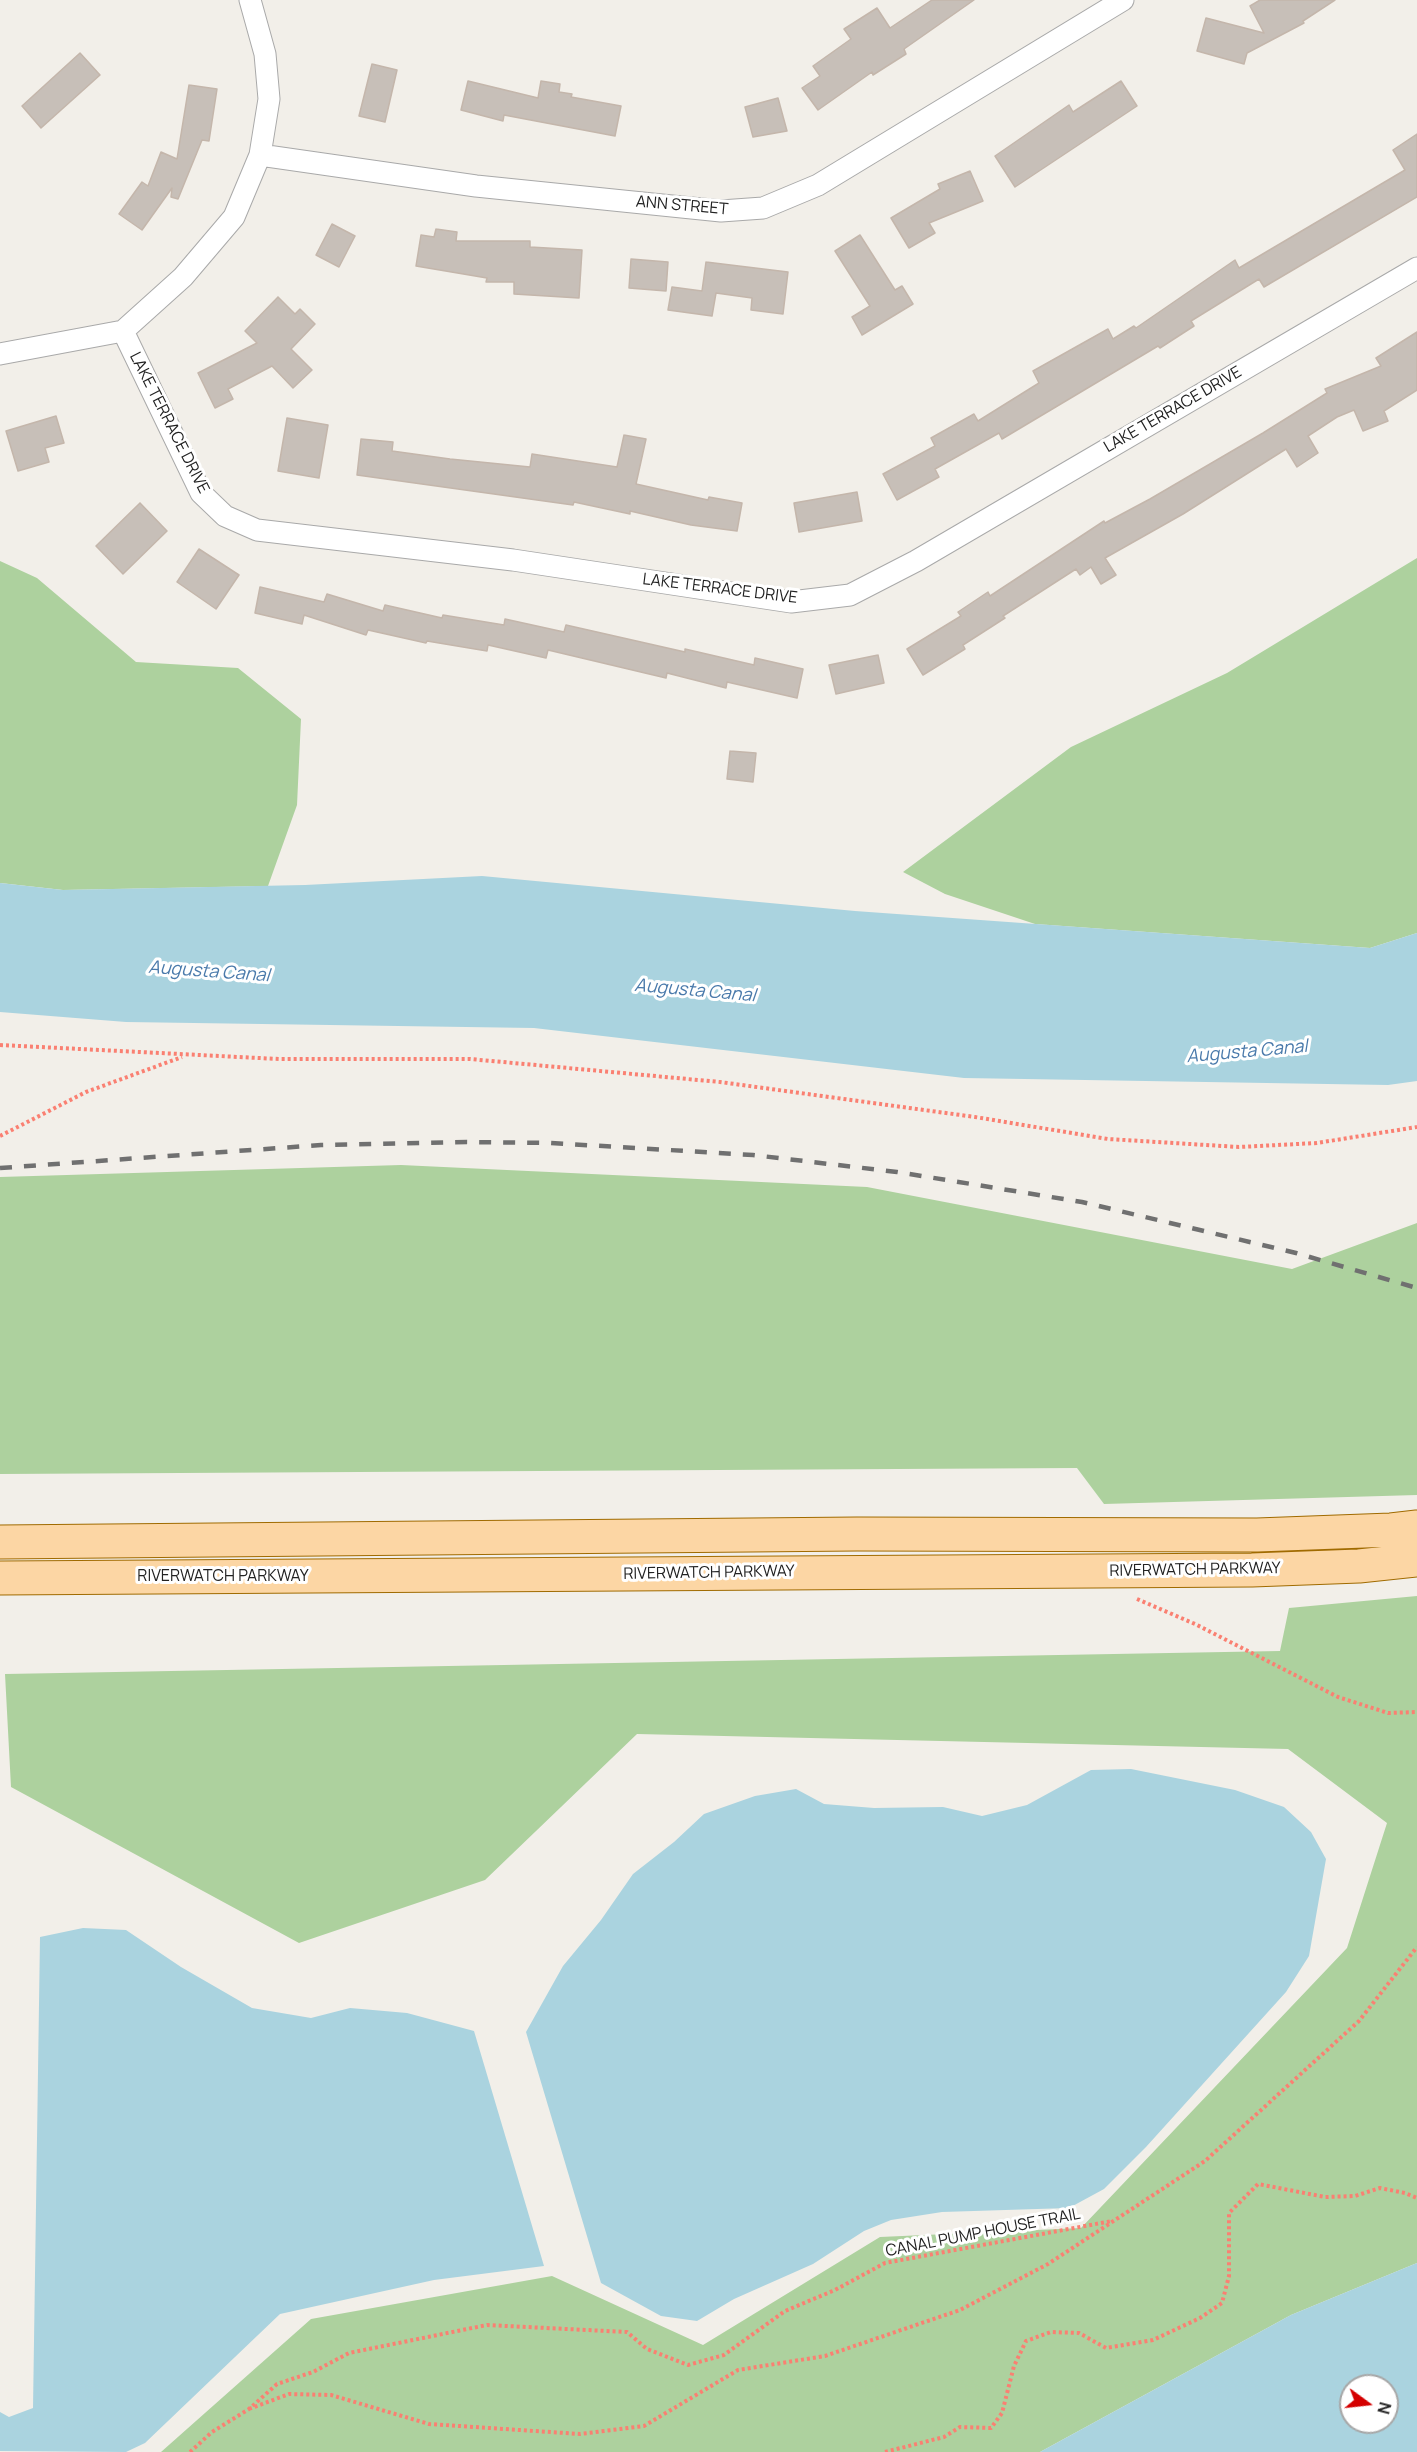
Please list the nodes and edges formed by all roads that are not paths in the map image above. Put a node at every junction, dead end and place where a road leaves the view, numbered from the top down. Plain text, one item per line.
1 (250, 0) edge
2 (1123, 0) edge
3 (260, 155) junction
4 (1417, 268) edge
5 (123, 332) junction
6 (0, 354) edge
7 (1417, 1527) edge
8 (0, 1542) edge
9 (1417, 1560) edge
10 (0, 1578) edge

1 - 3 street
2 - 3 street, ANN STREET
3 - 5 street
4 - 5 street, LAKE TERRACE DRIVE
5 - 6 street
7 - 8 main road, RIVERWATCH PARKWAY
9 - 10 main road, RIVERWATCH PARKWAY

